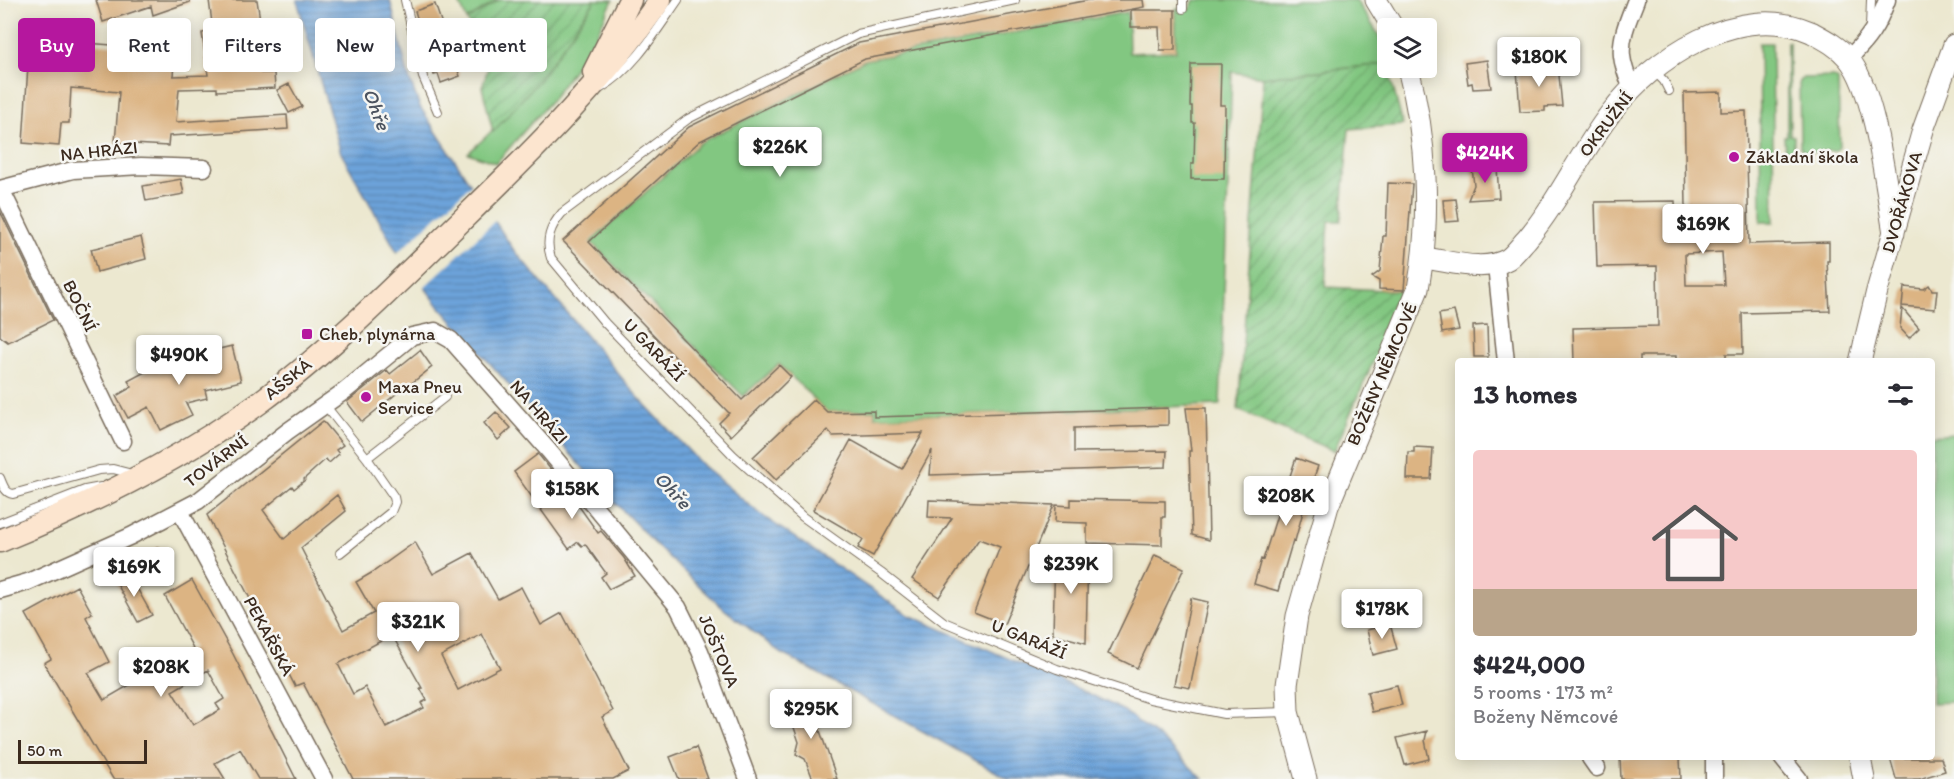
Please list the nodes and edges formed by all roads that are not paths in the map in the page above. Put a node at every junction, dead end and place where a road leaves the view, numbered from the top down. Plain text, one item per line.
1 (405, 0) edge
2 (630, 0) edge
3 (660, 0) edge
4 (678, 0) edge
5 (1015, 0) edge
6 (1376, 0) edge
7 (1636, 0) edge
8 (1871, 0) edge
9 (1887, 0) edge
10 (1387, 18) edge
11 (1870, 34) junction
12 (1954, 45) edge
13 (1848, 59) junction
14 (1653, 70) junction
15 (1410, 78) edge
16 (1632, 89) junction
17 (1669, 91) dead end
18 (580, 100) junction
19 (438, 112) dead end
20 (204, 168) dead end
21 (1, 189) edge
22 (1894, 233) junction
23 (1424, 258) junction
24 (1496, 265) junction
25 (435, 331) joint
26 (1506, 358) edge
27 (1861, 358) edge
28 (445, 397) dead end
29 (325, 405) junction
30 (123, 441) dead end
31 (367, 458) junction
32 (0, 478) edge
33 (132, 482) junction
34 (180, 511) junction
35 (0, 523) edge
36 (0, 541) edge
37 (340, 553) dead end
38 (0, 590) edge
39 (678, 607) joint
40 (1288, 712) junction
41 (1714, 760) edge
42 (1784, 760) edge
43 (1860, 760) edge
44 (324, 779) edge
45 (748, 779) edge
46 (1306, 779) edge
47 (1714, 779) edge
48 (1799, 779) edge
49 (1864, 779) edge

1 - 19 lane
2 - 18 main road, AŠSKÁ
3 - 18 main road, AŠSKÁ
4 - 18 lane
5 - 40 lane, U GARÁŽÍ
6 - 10 street
7 - 16 street
8 - 11 lane
9 - 11 street
11 - 13 street
12 - 22 street, DVOŘÁKOVA
13 - 14 street, OKRUŽNÍ
13 - 22 street, OKRUŽNÍ
14 - 16 street, OKRUŽNÍ
14 - 17 lane
15 - 23 street, BOŽENY NĚMCOVÉ
16 - 24 street, OKRUŽNÍ
18 - 33 main road, AŠSKÁ
20 - 21 street, NA HRÁZI
21 - 30 street, BOČNÍ
22 - 27 street, DVOŘÁKOVA
23 - 24 street
23 - 40 street, BOŽENY NĚMCOVÉ
24 - 26 street
25 - 29 street, TOVÁRNÍ
25 - 39 street, NA HRÁZI
28 - 31 lane
29 - 31 lane
29 - 34 street, TOVÁRNÍ
31 - 37 lane
32 - 33 lane
33 - 35 lane
33 - 36 main road, AŠSKÁ
34 - 38 street, TOVÁRNÍ
34 - 44 street, PEKAŘSKÁ
39 - 45 street, JOŠTOVA
40 - 46 street, BOŽENY NĚMCOVÉ
41 - 47 street
42 - 48 street
43 - 49 street

